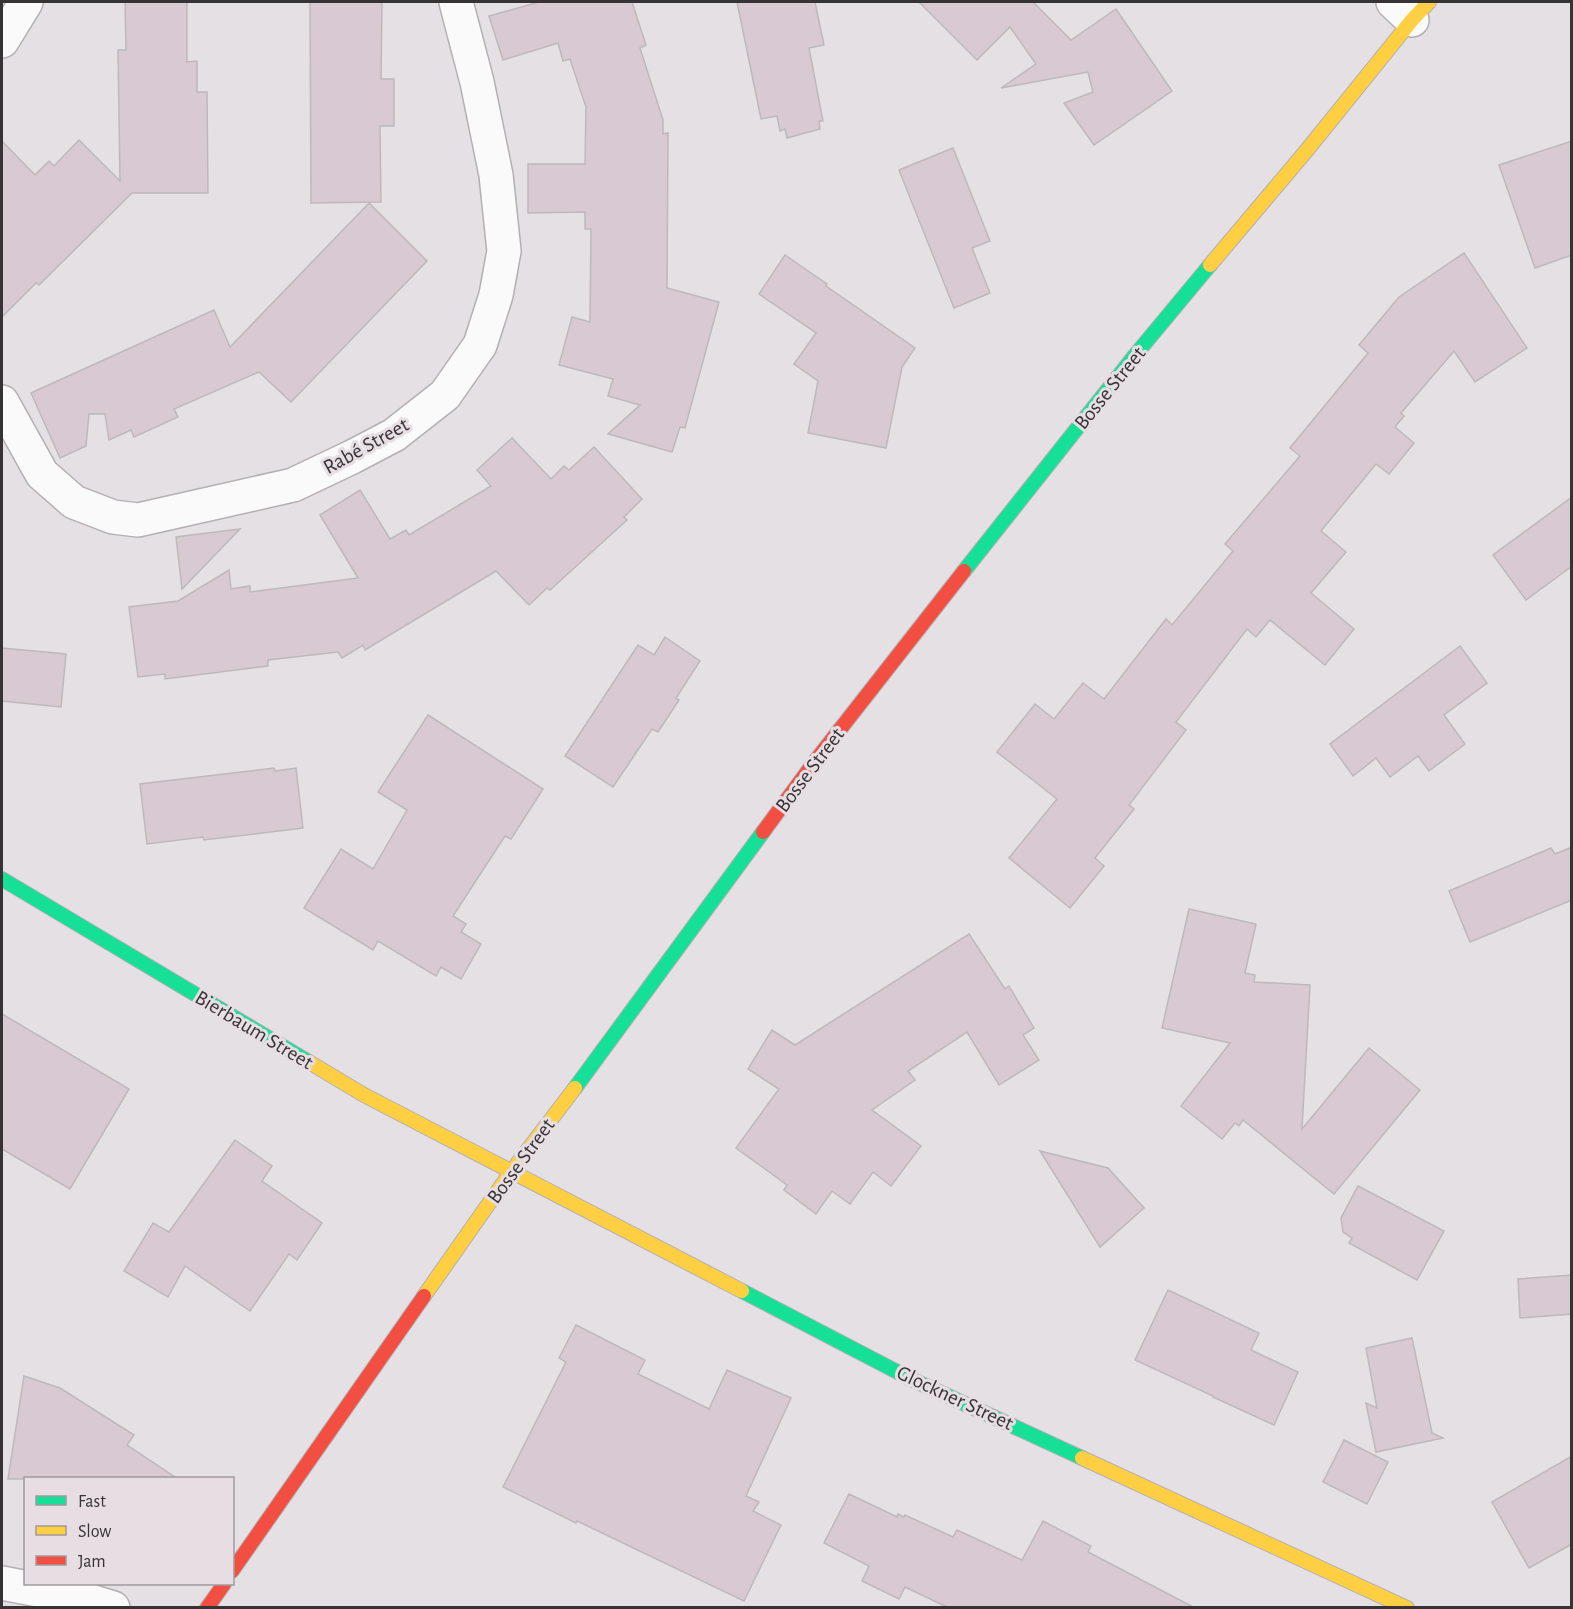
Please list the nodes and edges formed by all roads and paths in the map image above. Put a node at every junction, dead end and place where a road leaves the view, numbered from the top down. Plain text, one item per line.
1 (26, 2) edge
2 (456, 2) edge
3 (1411, 8) edge
4 (2, 41) edge
5 (2, 402) edge
6 (2, 879) edge
7 (511, 1172) junction
8 (234, 1568) edge
9 (2, 1583) edge
10 (223, 1585) edge
11 (98, 1604) edge
12 (207, 1608) edge
13 (1407, 1608) edge

1 - 4 street
2 - 5 street, Rabé Street
3 - 7 street, Bosse Street
6 - 7 street, Bierbaum Street
7 - 8 street, Bosse Street
7 - 13 street, Glockner Street
9 - 11 street
10 - 12 street

